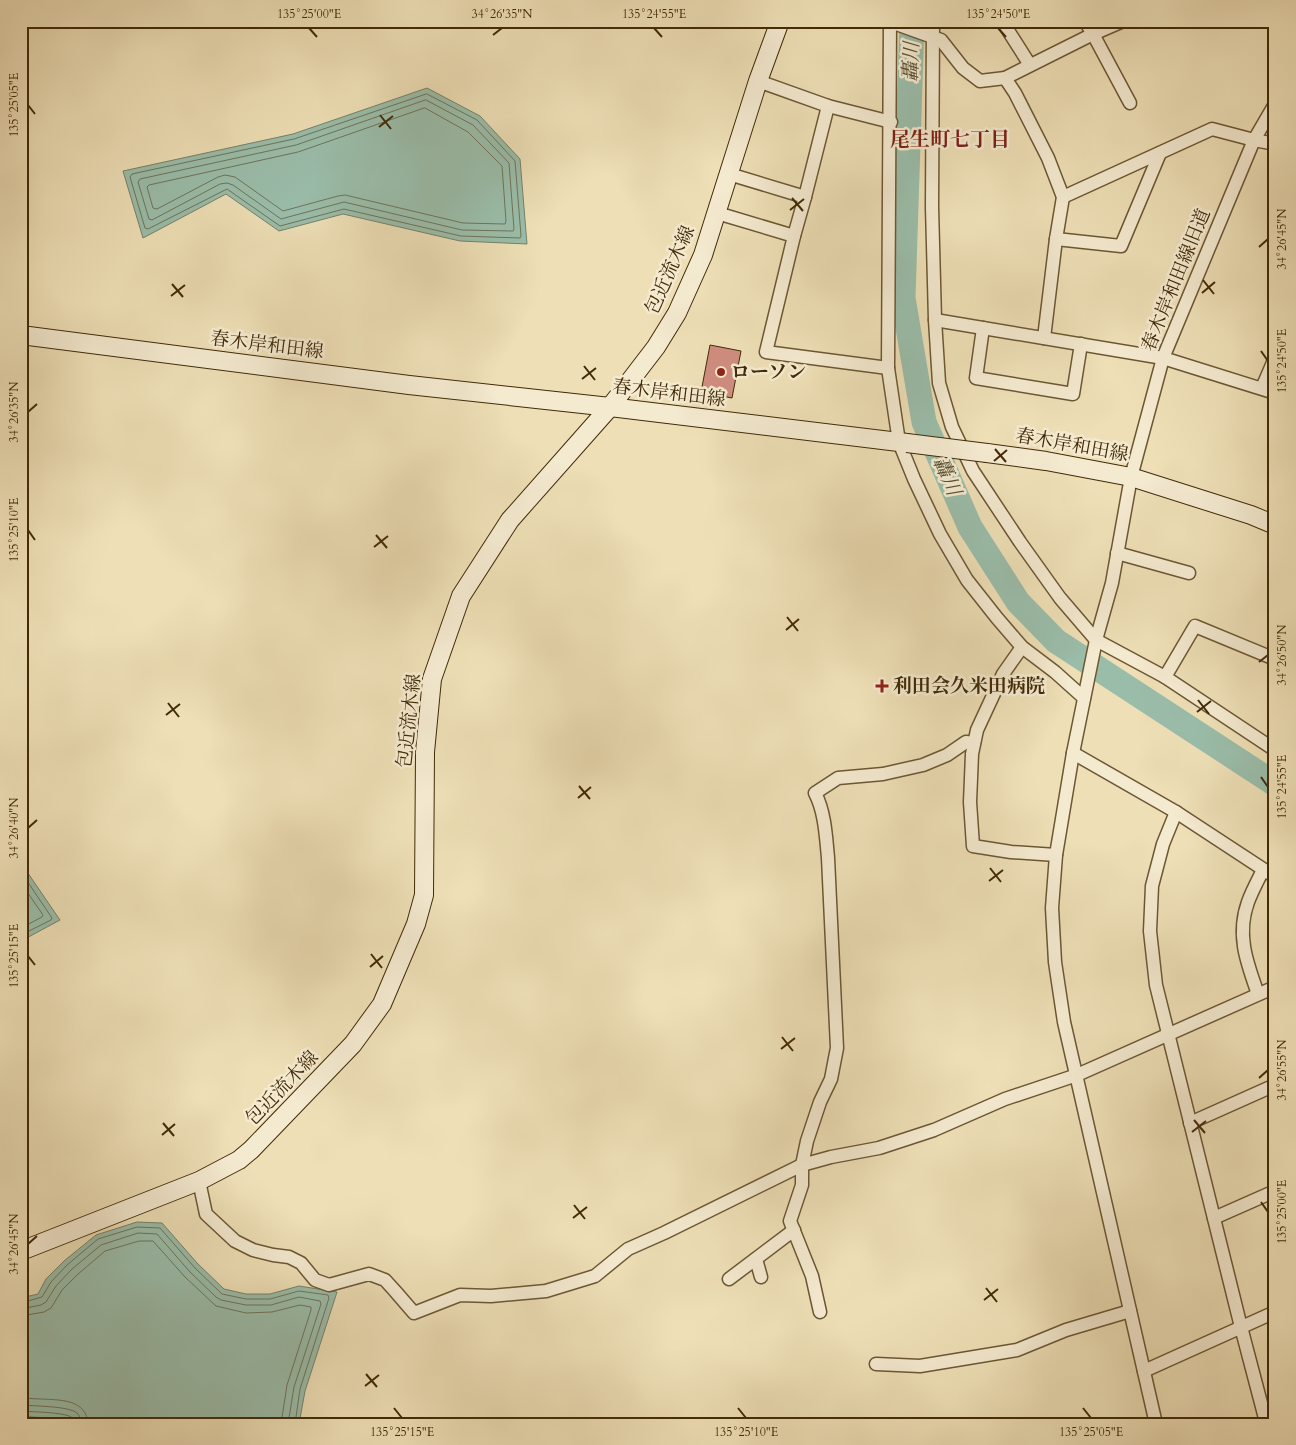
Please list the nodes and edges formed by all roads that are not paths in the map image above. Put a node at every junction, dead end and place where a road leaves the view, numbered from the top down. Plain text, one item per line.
1 (780, 21) edge
2 (933, 21) edge
3 (1002, 21) edge
4 (1085, 21) edge
5 (1123, 21) edge
6 (889, 22) edge
7 (1093, 34) junction
8 (932, 37) junction
9 (1030, 65) junction
10 (1006, 78) junction
11 (758, 81) junction
12 (1130, 102) dead end
13 (1275, 104) edge
14 (828, 106) junction
15 (890, 122) junction
16 (1254, 140) junction
17 (1275, 144) edge
18 (1160, 153) junction
19 (729, 174) junction
20 (805, 197) junction
21 (1063, 197) junction
22 (717, 213) junction
23 (794, 236) junction
24 (1056, 239) junction
25 (935, 320) junction
26 (983, 328) junction
27 (21, 335) edge
28 (1044, 338) junction
29 (1082, 344) junction
30 (1163, 358) junction
31 (1275, 358) edge
32 (888, 368) junction
33 (1262, 388) junction
34 (1275, 392) edge
35 (610, 407) junction
36 (903, 443) junction
37 (1131, 477) junction
38 (1275, 525) edge
39 (1117, 553) junction
40 (1189, 574) dead end
41 (1095, 643) junction
42 (1022, 647) junction
43 (1275, 659) edge
44 (1165, 677) junction
45 (1084, 698) junction
46 (974, 743) junction
47 (1275, 750) edge
48 (1073, 753) junction
49 (1176, 812) junction
50 (1056, 855) junction
51 (1264, 870) junction
52 (1275, 877) edge
53 (1275, 987) edge
54 (1258, 994) junction
55 (1169, 1035) junction
56 (1077, 1075) junction
57 (1275, 1085) edge
58 (1190, 1123) junction
59 (802, 1165) junction
60 (199, 1181) junction
61 (1275, 1191) edge
62 (1214, 1218) junction
63 (794, 1230) junction
64 (21, 1251) edge
65 (756, 1259) junction
66 (761, 1277) dead end
67 (729, 1279) dead end
68 (1130, 1310) junction
69 (820, 1312) dead end
70 (1275, 1312) edge
71 (1241, 1327) junction
72 (876, 1364) dead end
73 (1144, 1371) junction
74 (1275, 1418) edge
75 (1156, 1424) edge

1 - 11 street, 包近流木線
2 - 8 street
3 - 9 street
4 - 7 street
5 - 7 street
6 - 8 street
6 - 15 street
7 - 9 street
7 - 12 street
8 - 10 street
8 - 25 street
9 - 10 street
10 - 21 street
11 - 14 street
11 - 19 street, 包近流木線
13 - 16 street, 春木岸和田線旧道
14 - 15 street
14 - 20 street
15 - 32 street
16 - 17 street
16 - 18 street
16 - 30 street, 春木岸和田線旧道
18 - 21 street
18 - 24 street
19 - 20 street
19 - 22 street, 包近流木線
20 - 23 street
21 - 24 street
22 - 23 street
22 - 35 street, 包近流木線
23 - 32 street
24 - 28 street
25 - 26 street
25 - 41 street
26 - 28 street
26 - 29 street
27 - 35 street, 春木岸和田線
28 - 29 street
29 - 30 street
30 - 33 street
30 - 37 street, 春木岸和田線旧道
31 - 33 street
32 - 36 street
33 - 34 street
35 - 36 street, 春木岸和田線
35 - 60 street, 包近流木線
36 - 37 street, 春木岸和田線, bridge
36 - 42 street
37 - 38 street, 春木岸和田線
37 - 39 street, 春木岸和田線旧道
39 - 40 street
39 - 41 street, 春木岸和田線旧道
41 - 44 street
41 - 45 street, 春木岸和田線旧道
42 - 45 street
42 - 46 street
43 - 44 street
44 - 47 street
45 - 48 street, 春木岸和田線旧道
46 - 50 street
46 - 59 street
48 - 49 street
48 - 50 street, 春木岸和田線旧道
49 - 51 street
49 - 55 street
50 - 56 street, 春木岸和田線旧道
51 - 52 street
51 - 54 street
53 - 54 street
54 - 55 street
55 - 56 street
55 - 58 street
56 - 59 street
56 - 68 street, 春木岸和田線旧道
57 - 58 street
58 - 62 street
59 - 60 street
59 - 63 street
60 - 64 street, 包近流木線
61 - 62 street
62 - 71 street
63 - 65 street
63 - 69 street
65 - 66 street
65 - 67 street
68 - 72 street
68 - 73 street, 春木岸和田線旧道
70 - 71 street
71 - 73 street
71 - 74 street
73 - 75 street, 春木岸和田線旧道

